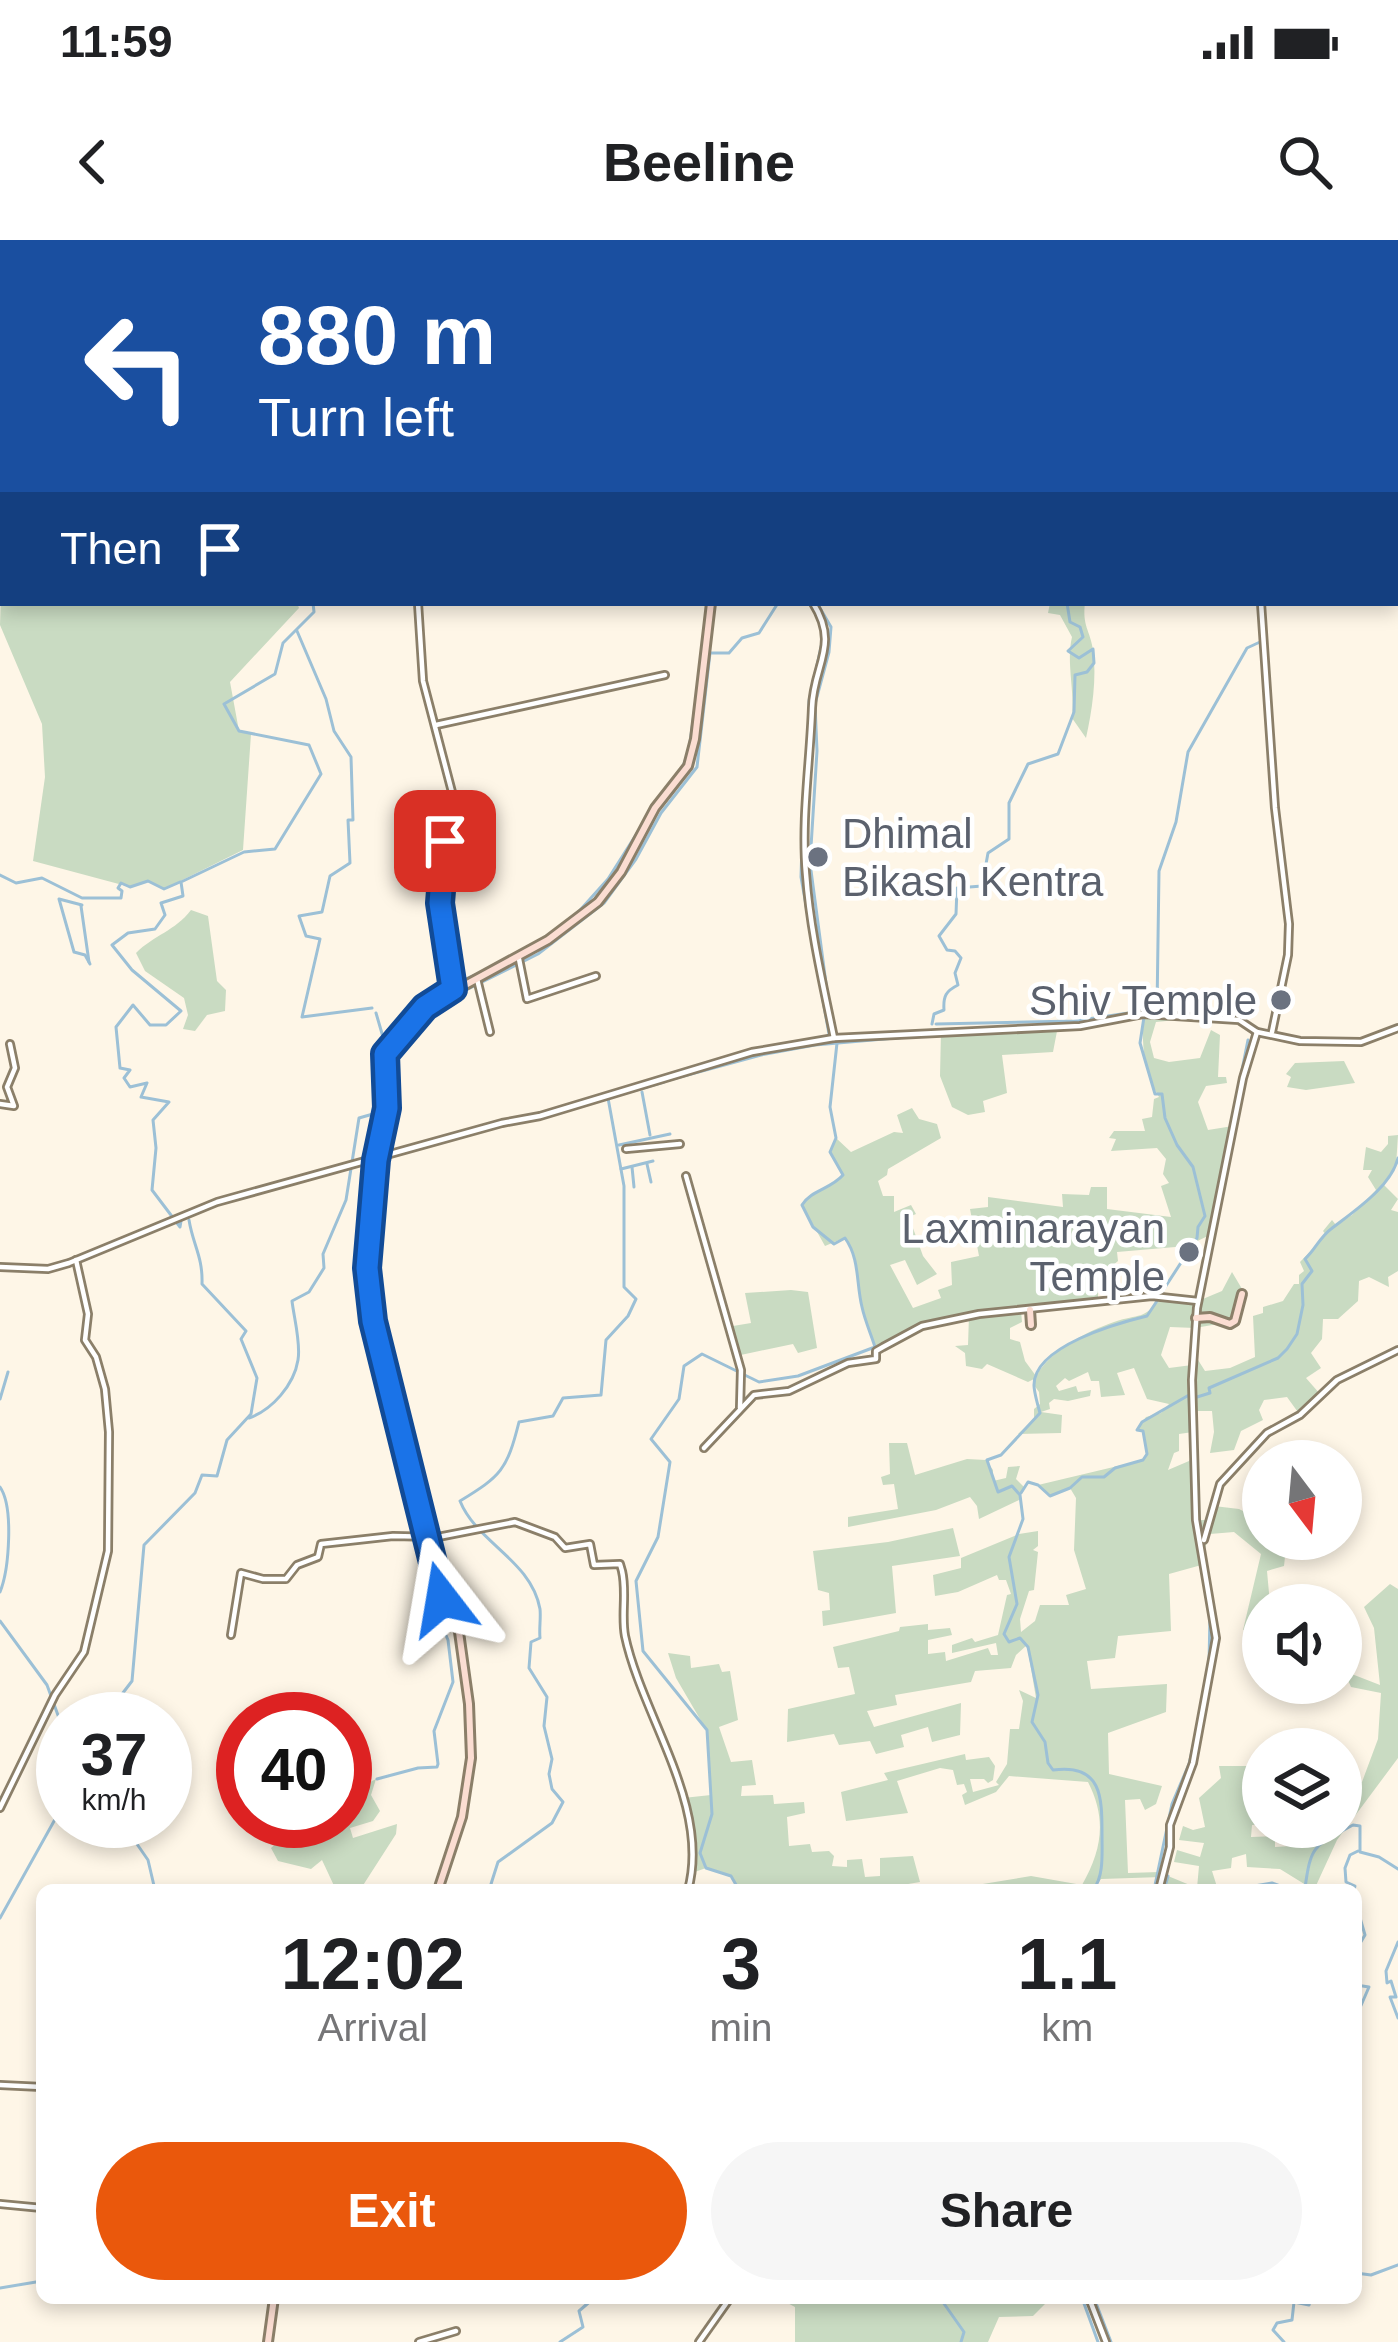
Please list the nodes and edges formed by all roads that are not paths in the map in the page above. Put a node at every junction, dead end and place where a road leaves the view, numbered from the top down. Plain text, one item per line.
1 (418, 606) edge
2 (711, 606) edge
3 (815, 606) edge
4 (1261, 606) edge
5 (664, 674) dead end
6 (436, 725) junction
7 (519, 959) junction
8 (596, 976) dead end
9 (477, 980) junction
10 (453, 989) junction
11 (1398, 1028) edge
12 (490, 1032) dead end
13 (1257, 1032) junction
14 (1272, 1032) junction
15 (834, 1038) junction
16 (10, 1044) dead end
17 (0, 1104) edge
18 (680, 1144) dead end
19 (626, 1149) dead end
20 (376, 1160) junction
21 (686, 1176) dead end
22 (76, 1260) junction
23 (0, 1267) edge
24 (1242, 1294) dead end
25 (1198, 1301) junction
26 (1030, 1310) junction
27 (1196, 1318) junction
28 (1031, 1325) dead end
29 (1398, 1350) edge
30 (740, 1408) junction
31 (704, 1448) dead end
32 (427, 1538) junction
33 (1203, 1546) junction
34 (231, 1635) dead end
35 (0, 1808) edge
36 (440, 1884) edge
37 (689, 1884) edge
38 (1160, 1884) edge
39 (0, 2085) edge
40 (36, 2087) edge
41 (0, 2204) edge
42 (36, 2207) edge
43 (273, 2304) edge
44 (726, 2304) edge
45 (1091, 2304) edge
46 (456, 2331) dead end
47 (268, 2342) edge
48 (419, 2342) edge
49 (699, 2342) edge
50 (1106, 2342) edge

1 - 6 street
2 - 7 street
3 - 15 street
4 - 14 street
5 - 6 street
6 - 10 street
7 - 8 street
7 - 9 street
9 - 10 street
9 - 12 street
10 - 20 street
11 - 14 street
13 - 14 street
13 - 15 street
13 - 25 street
15 - 20 street
16 - 17 street
18 - 19 street
20 - 22 street
20 - 32 street
21 - 30 street
22 - 23 street
22 - 35 street
24 - 27 street
25 - 26 street
25 - 27 street
26 - 28 street
26 - 30 street
27 - 33 street
29 - 33 street
30 - 31 street
32 - 34 street
32 - 36 street
32 - 37 street
33 - 38 street
39 - 40 street
41 - 42 street
43 - 47 street
44 - 49 street
45 - 50 street
46 - 48 street

